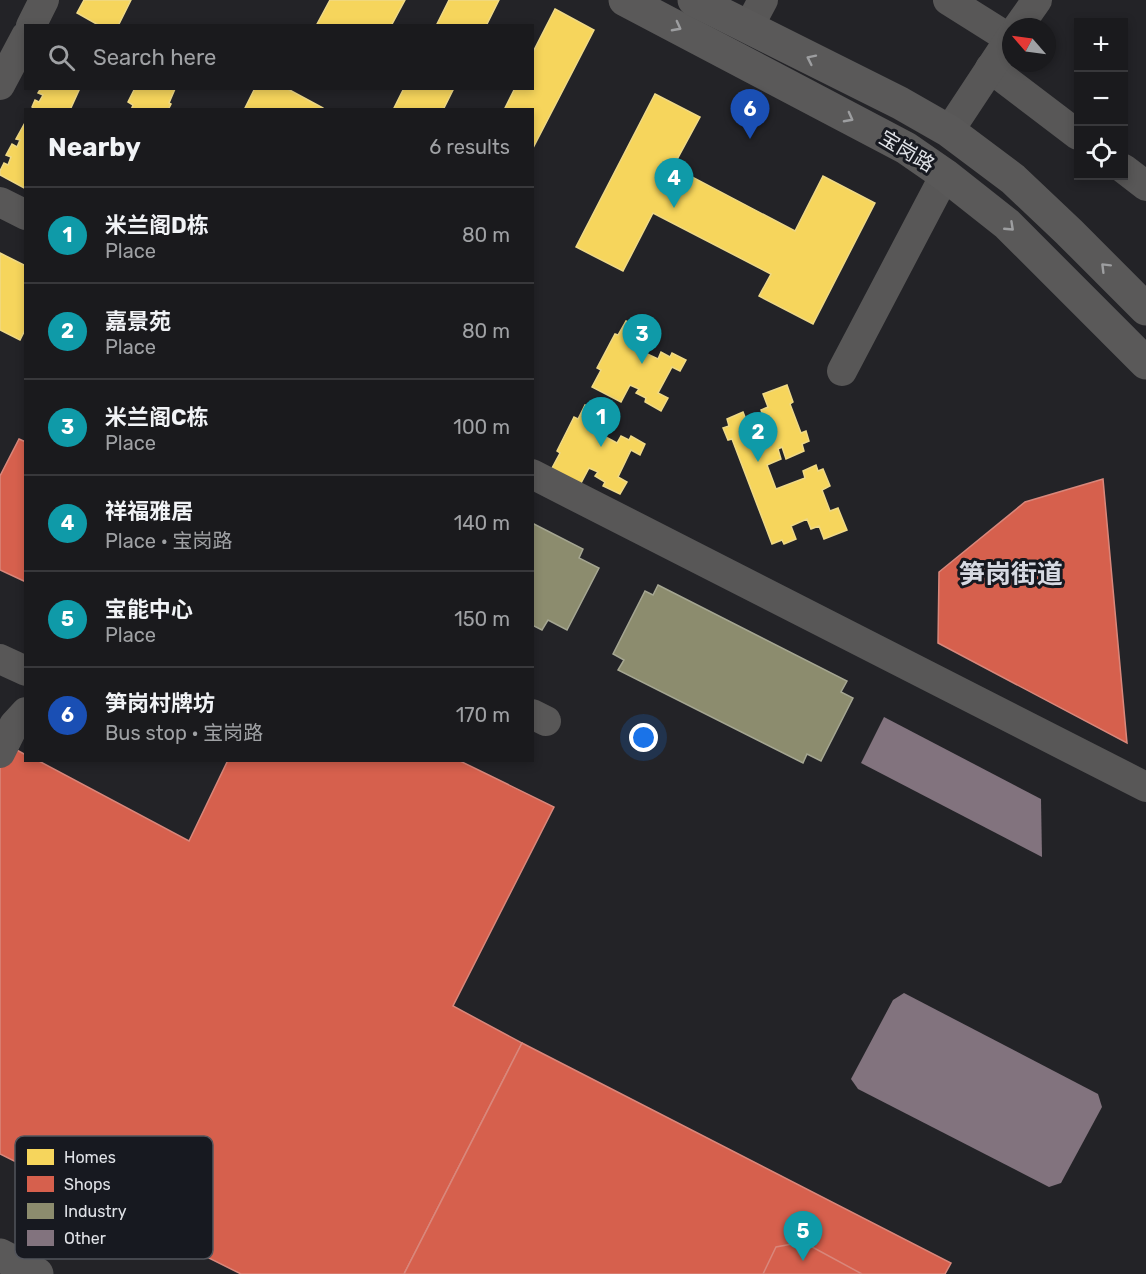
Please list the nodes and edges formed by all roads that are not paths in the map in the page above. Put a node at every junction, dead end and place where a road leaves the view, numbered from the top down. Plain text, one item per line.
1 (44, 0) edge
2 (625, 0) edge
3 (694, 0) edge
4 (948, 0) edge
5 (1037, 0) edge
6 (756, 14) edge
7 (1025, 18) edge
8 (32, 24) edge
9 (1002, 29) edge
10 (24, 40) edge
11 (1002, 51) edge
12 (990, 68) junction
13 (0, 85) edge
14 (949, 131) junction
15 (1074, 132) edge
16 (1128, 172) edge
17 (945, 175) junction
18 (1146, 186) edge
19 (0, 202) edge
20 (24, 214) edge
21 (1146, 309) edge
22 (1146, 363) edge
23 (842, 371) dead end
24 (534, 475) edge
25 (0, 659) edge
26 (24, 670) edge
27 (24, 714) edge
28 (0, 753) edge
29 (1146, 787) edge
30 (0, 1255) edge
31 (37, 1274) edge

1 - 8 street
2 -> 17 main road, 宝岗路
3 - 6 main road, 宝岗路
4 - 9 street
5 - 7 street
14 -> 6 main road, 宝岗路
10 - 13 street
11 - 12 street
12 - 14 street
12 - 15 street
21 -> 14 main road, 宝岗路
16 - 18 street
17 -> 22 main road, 宝岗路
17 - 23 street
19 - 20 street
24 - 29 street
25 - 26 street
27 - 28 street
30 - 31 main road

